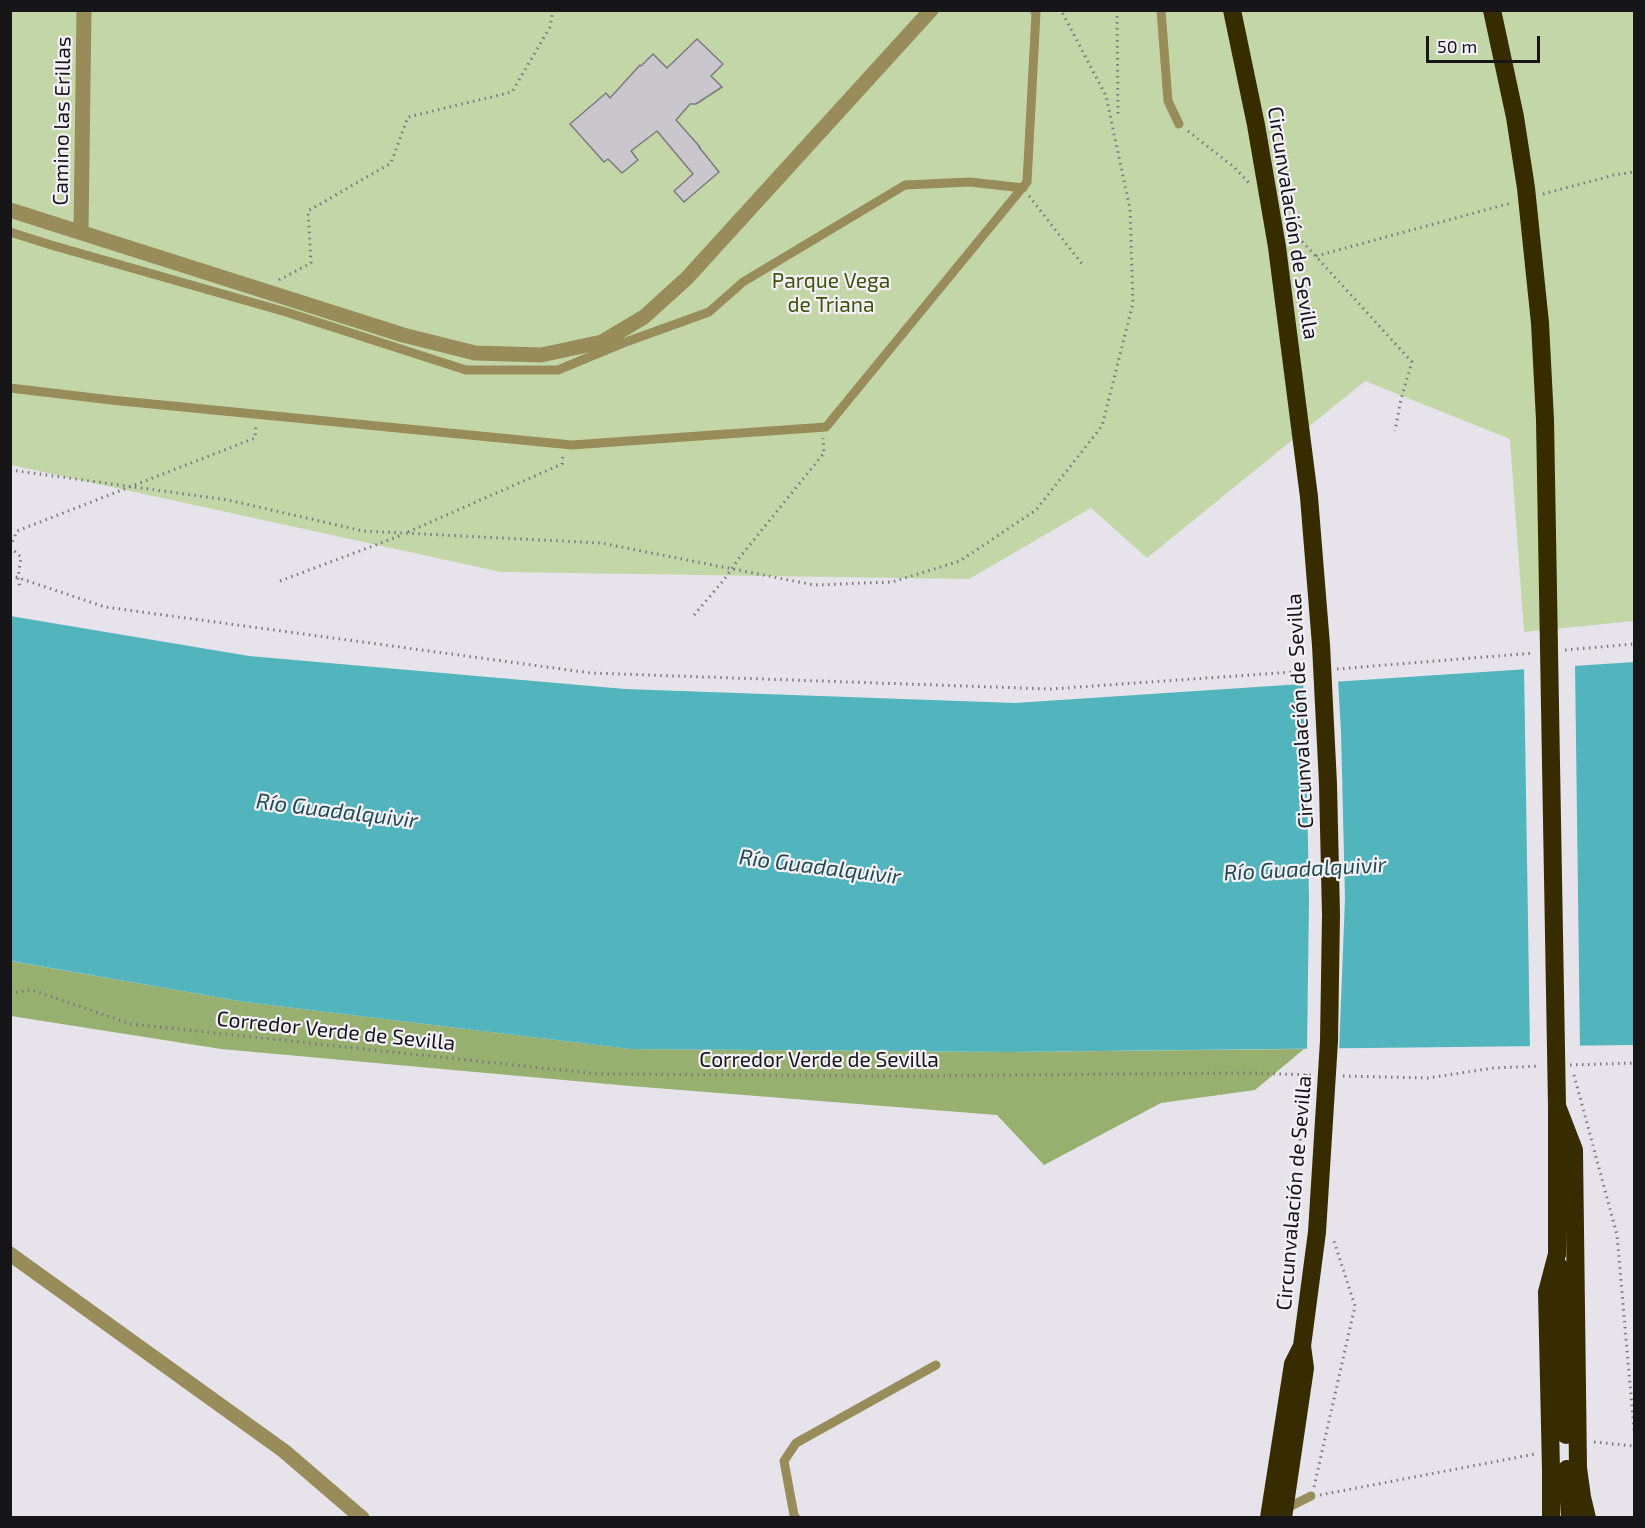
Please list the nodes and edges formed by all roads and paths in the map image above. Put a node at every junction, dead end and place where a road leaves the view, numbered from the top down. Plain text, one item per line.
1 (84, 10) edge
2 (553, 10) edge
3 (931, 10) edge
4 (1034, 10) edge
5 (1117, 10) edge
6 (1161, 10) edge
7 (1232, 10) edge
8 (1492, 10) edge
9 (1118, 116) dead end
10 (1179, 124) joint
11 (1635, 172) edge
12 (1251, 185) dead end
13 (1023, 188) junction
14 (1534, 197) dead end
15 (1511, 203) dead end
16 (10, 210) edge
17 (1288, 225) dead end
18 (10, 232) edge
19 (81, 232) junction
20 (1316, 256) junction
21 (1082, 264) dead end
22 (261, 290) junction
23 (10, 388) edge
24 (257, 414) junction
25 (823, 428) junction
26 (1395, 431) dead end
27 (564, 444) junction
28 (10, 547) edge
29 (10, 575) edge
30 (18, 578) junction
31 (280, 581) dead end
32 (20, 587) dead end
33 (694, 615) dead end
34 (1635, 644) edge
35 (1565, 650) dead end
36 (1542, 652) dead end
37 (1333, 669) dead end
38 (1309, 671) dead end
39 (10, 993) edge
40 (1635, 1062) edge
41 (1571, 1065) junction
42 (1550, 1066) dead end
43 (1560, 1066) dead end
44 (1306, 1074) junction
45 (1317, 1075) dead end
46 (1339, 1076) dead end
47 (1557, 1106) junction
48 (1305, 1154) dead end
49 (1330, 1228) dead end
50 (10, 1254) edge
51 (1557, 1254) junction
52 (1302, 1346) junction
53 (936, 1365) dead end
54 (1635, 1430) edge
55 (1585, 1444) dead end
56 (1635, 1446) edge
57 (1539, 1453) dead end
58 (1311, 1496) junction
59 (362, 1518) edge
60 (796, 1518) edge
61 (1268, 1518) edge
62 (1283, 1518) edge
63 (1551, 1518) edge
64 (1570, 1518) edge
65 (1587, 1518) edge

1 - 19 street, Camino las Erillas
2 - 22 path
3 - 22 street
4 - 13 lane
5 - 9 path
6 - 10 lane
7 - 52 highway, Circunvalación de Sevilla, bridge
8 - 47 highway, bridge
10 - 12 path
11 - 14 path
13 - 18 lane
13 - 21 path
13 - 25 lane
15 - 20 path
16 - 19 street
17 - 20 path
19 - 22 street
20 - 26 path
23 - 24 lane
24 - 27 lane
24 - 28 path
25 - 27 lane
25 - 33 path
27 - 31 path
28 - 30 path
29 - 30 path
30 - 32 path
30 - 38 path
34 - 35 path
36 - 37 path
39 - 44 path, Corredor Verde de Sevilla
40 - 41 path
41 - 43 path
41 - 54 path
42 - 46 path
44 - 45 path, Corredor Verde de Sevilla
44 - 48 path
47 - 51 highway, bridge
47 - 65 highway, bridge
49 - 58 path
50 - 59 street
51 - 63 highway, bridge
51 - 64 highway, bridge
52 - 61 highway, Circunvalación de Sevilla, bridge
52 - 62 highway, bridge
53 - 60 lane
55 - 56 path
57 - 58 path
58 - 61 lane

